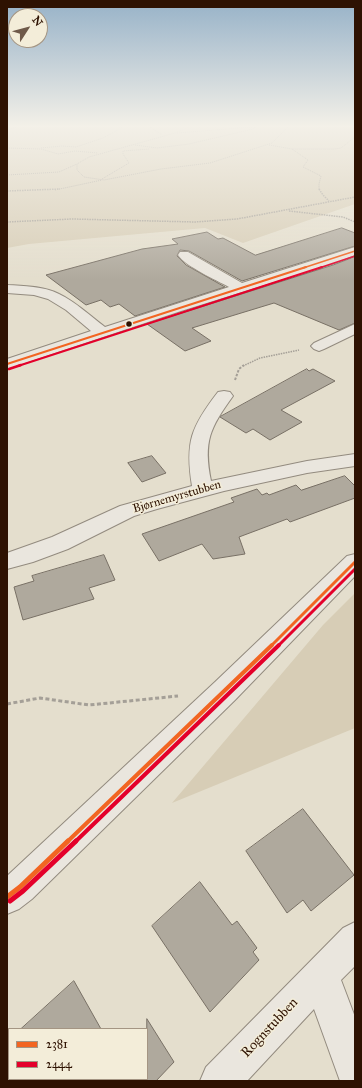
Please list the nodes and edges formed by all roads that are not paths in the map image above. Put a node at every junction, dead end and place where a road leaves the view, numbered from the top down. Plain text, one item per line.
1 (355, 251) edge
2 (184, 255) dead end
3 (240, 288) junction
4 (7, 289) edge
5 (355, 328) edge
6 (102, 332) junction
7 (319, 346) road end
8 (7, 364) edge
9 (224, 396) road end
10 (355, 460) edge
11 (202, 488) junction
12 (7, 561) edge
13 (355, 562) edge
14 (7, 898) edge
15 (355, 940) edge
16 (321, 974) junction
17 (355, 1069) edge
18 (220, 1081) edge

1 - 3 street
2 - 3 street
3 - 6 street
4 - 6 street
5 - 7 street
6 - 8 street
9 - 11 street
10 - 11 street, Bjørnemyrstubben
11 - 12 street, Bjørnemyrstubben
13 - 14 street
15 - 16 street, Rognstubben
16 - 17 street
16 - 18 street, Rognstubben

